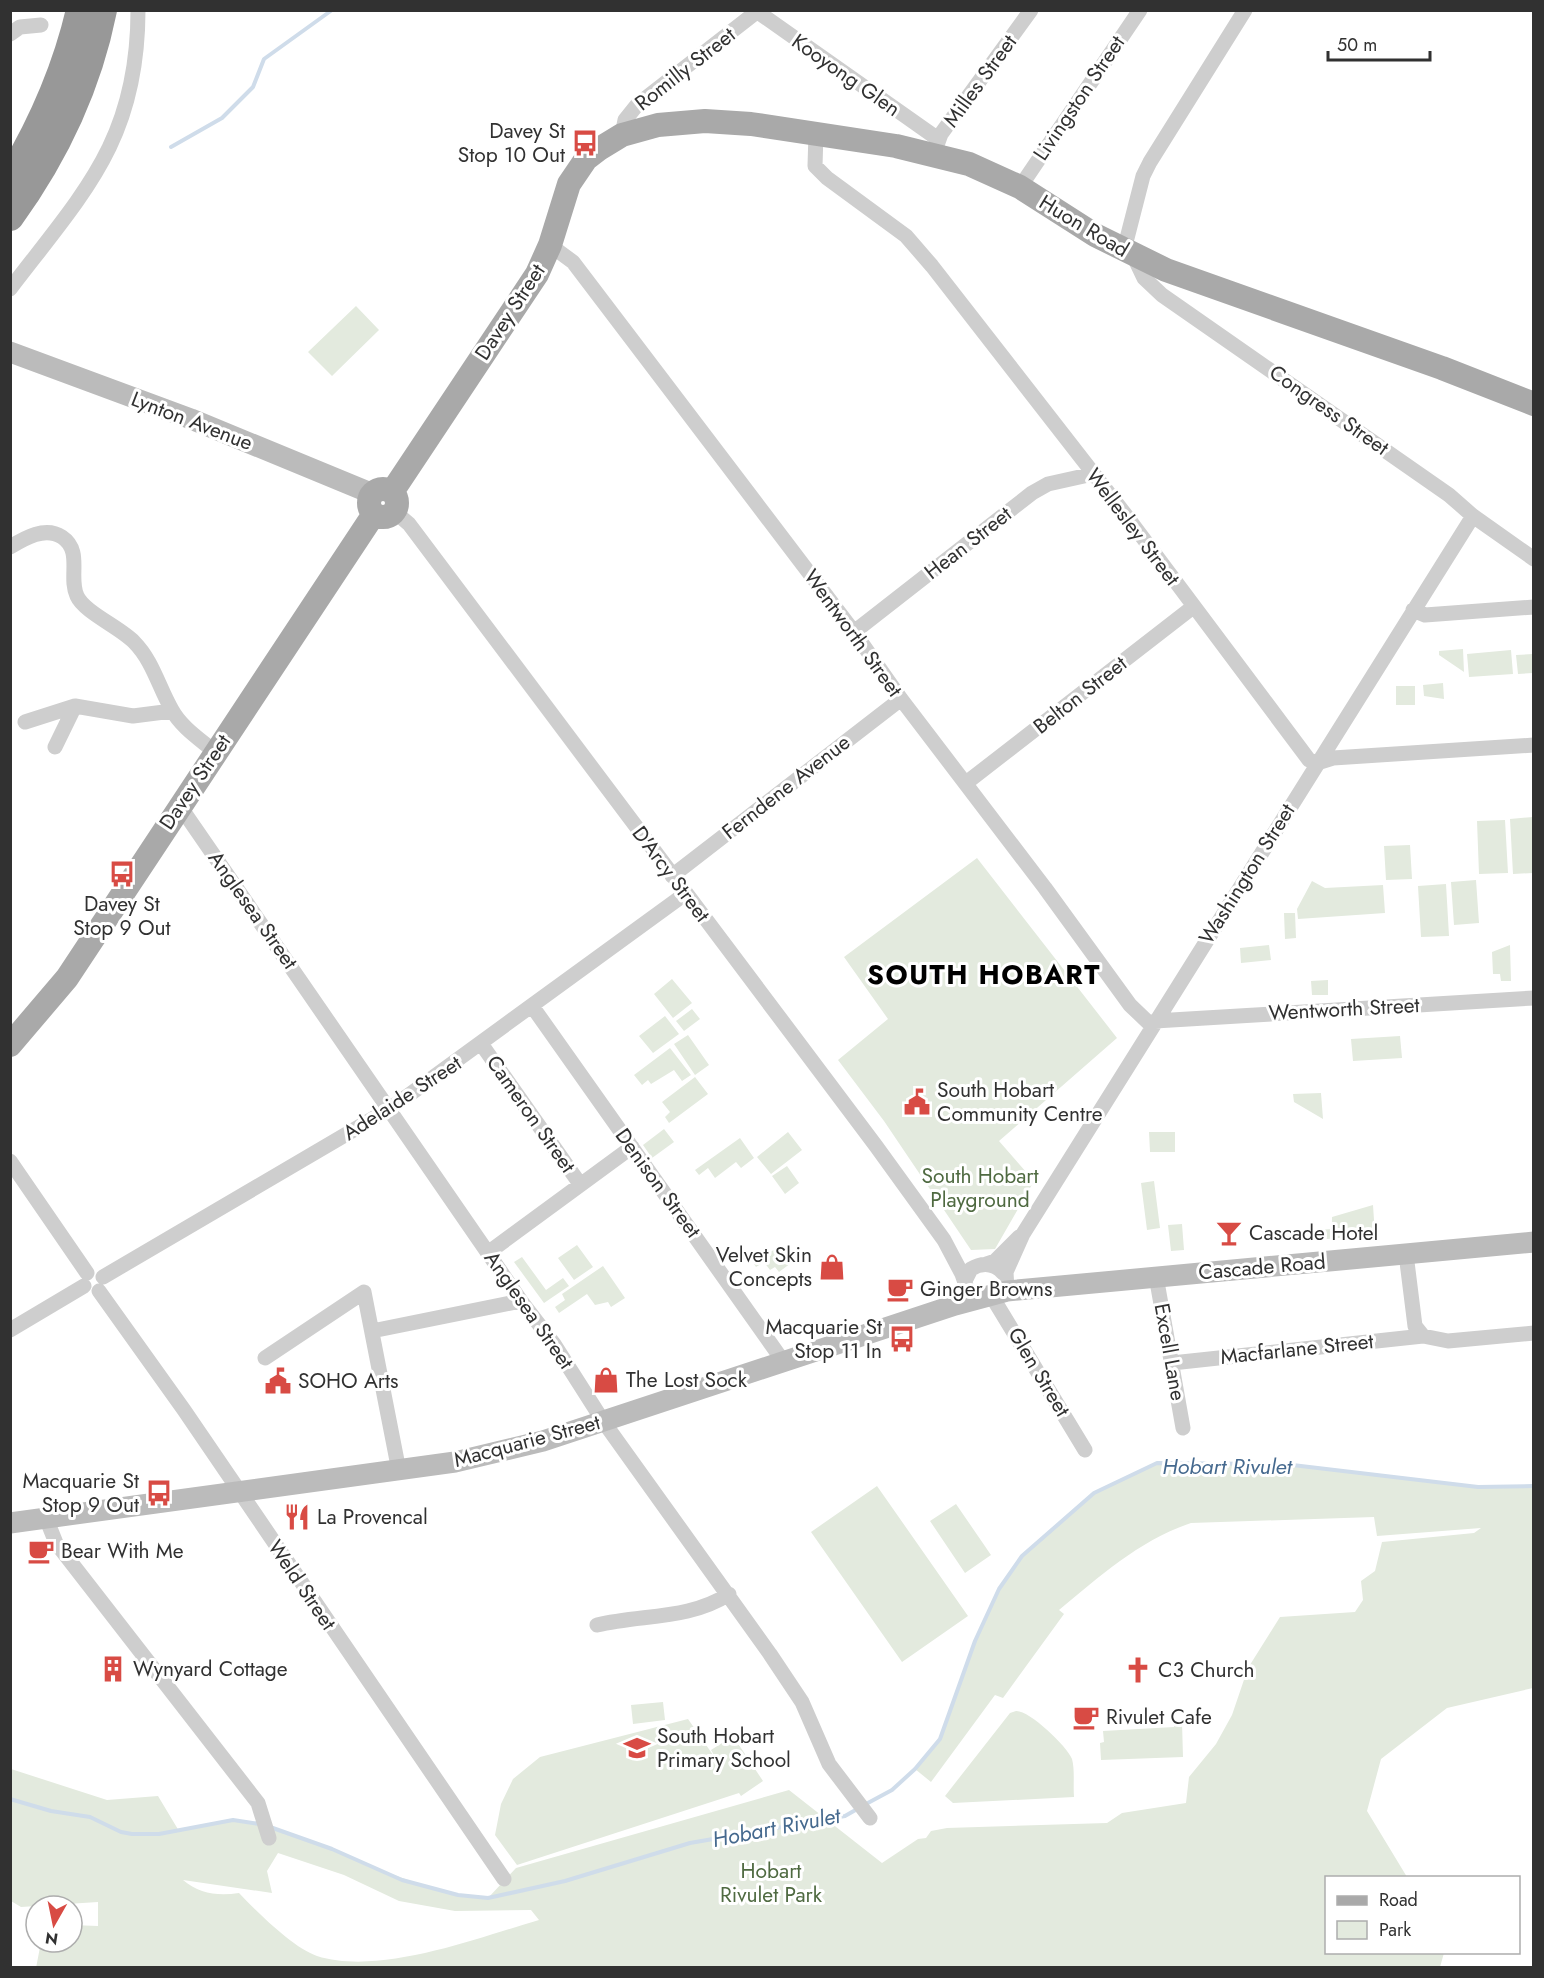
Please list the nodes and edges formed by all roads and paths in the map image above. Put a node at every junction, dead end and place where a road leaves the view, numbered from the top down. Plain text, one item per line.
1 (80, 10) edge
2 (103, 10) edge
3 (138, 10) edge
4 (1031, 10) edge
5 (1140, 10) edge
6 (1245, 10) edge
7 (757, 11) edge
8 (41, 25) dead end
9 (10, 34) edge
10 (816, 133) junction
11 (622, 135) junction
12 (937, 146) junction
13 (10, 178) edge
14 (1020, 187) junction
15 (10, 217) edge
16 (550, 245) junction
17 (1128, 253) junction
18 (10, 289) edge
19 (10, 352) edge
20 (1533, 404) edge
21 (1093, 474) junction
22 (383, 503) junction
23 (1473, 516) junction
24 (10, 547) edge
25 (1533, 559) edge
26 (1193, 607) junction
27 (1533, 607) edge
28 (1413, 610) junction
29 (854, 632) junction
30 (901, 699) junction
31 (75, 706) junction
32 (172, 711) junction
33 (25, 722) dead end
34 (1533, 745) edge
35 (55, 747) dead end
36 (215, 752) junction
37 (1317, 763) junction
38 (966, 783) junction
39 (177, 809) junction
40 (672, 876) junction
41 (686, 894) junction
42 (1533, 998) edge
43 (532, 1006) junction
44 (1154, 1023) junction
45 (10, 1045) edge
46 (483, 1045) junction
47 (391, 1108) junction
48 (632, 1147) junction
49 (10, 1161) edge
50 (580, 1184) junction
51 (1023, 1234) junction
52 (944, 1240) junction
53 (1533, 1242) edge
54 (489, 1252) junction
55 (1406, 1254) junction
56 (985, 1264) junction
57 (1156, 1276) junction
58 (85, 1280) junction
59 (101, 1284) junction
60 (988, 1289) junction
61 (521, 1301) junction
62 (10, 1330) edge
63 (372, 1330) junction
64 (1533, 1333) edge
65 (1423, 1336) junction
66 (265, 1358) dead end
67 (783, 1361) junction
68 (1172, 1363) junction
69 (603, 1421) junction
70 (1183, 1428) dead end
71 (1086, 1450) dead end
72 (399, 1471) junction
73 (239, 1492) junction
74 (46, 1518) junction
75 (10, 1523) edge
76 (729, 1594) junction
77 (597, 1625) dead end
78 (870, 1818) dead end
79 (269, 1838) dead end
80 (504, 1879) dead end

1 - 13 highway
2 - 15 highway
3 - 18 street
4 - 12 street, Milles Street
5 - 14 street, Livingston Street
6 - 17 street
7 - 11 street, Romilly Street
7 - 12 street, Kooyong Glen
8 - 9 street
10 - 11 main road, Huon Road
10 - 12 main road, Huon Road
10 - 21 street, Wellesley Street
11 - 16 main road, Davey Street
12 - 14 main road, Huon Road
14 - 17 main road, Huon Road
16 - 22 main road, Davey Street
16 - 29 street, Wentworth Street
17 - 20 main road, Huon Road
17 - 23 street, Congress Street
19 - 22 street, Lynton Avenue
21 - 26 street, Wellesley Street
21 - 29 street, Hean Street
22 - 36 main road, Davey Street
22 - 40 street, D'Arcy Street
23 - 25 street, Congress Street
23 - 28 street, Washington Street
24 - 32 street
26 - 37 street, Wellesley Street
26 - 38 street, Belton Street
27 - 28 street
28 - 37 street, Washington Street
29 - 30 street, Wentworth Street
30 - 38 street, Wentworth Street
30 - 40 street, Ferndene Avenue
31 - 32 street
31 - 33 street
31 - 35 street
32 - 36 street
34 - 37 street
36 - 39 main road, Davey Street
37 - 44 street, Washington Street
38 - 44 street, Wentworth Street
39 - 45 main road, Davey Street
39 - 47 street, Anglesea Street
40 - 41 street, D'Arcy Street
41 - 43 street, Adelaide Street
41 - 52 street, D'Arcy Street
42 - 44 street, Wentworth Street
43 - 46 street, Adelaide Street
43 - 48 street, Denison Street
44 - 51 street, Washington Street
46 - 47 street, Adelaide Street
46 - 50 street, Cameron Street
47 - 54 street, Anglesea Street
47 - 59 street, Adelaide Street
48 - 50 street
48 - 67 street, Denison Street
49 - 58 street
50 - 54 street
51 - 56 street, Washington Street
51 - 60 street, Washington Street
52 - 56 street, D'Arcy Street
52 - 60 street, D'Arcy Street
53 - 55 street, Cascade Road
54 - 61 street, Anglesea Street
55 - 57 street, Cascade Road
55 - 65 street
56 - 60 street
56 - 60 street
57 - 60 street, Cascade Road
57 - 68 street, Excell Lane
58 - 59 street
58 - 62 street
59 - 73 street, Weld Street
60 - 67 street, Macquarie Street
60 - 71 street, Glen Street
61 - 63 street
61 - 69 street, Anglesea Street
63 - 66 street
63 - 72 street
64 - 65 street, Macfarlane Street
65 - 68 street, Macfarlane Street
67 - 69 street, Macquarie Street
68 - 70 street, Excell Lane
69 - 72 street, Macquarie Street
69 - 76 street, Anglesea Street
72 - 73 street, Macquarie Street
73 - 74 street, Macquarie Street
73 - 80 street, Weld Street
74 - 75 street, Macquarie Street
74 - 79 street
76 - 77 street
76 - 78 street, Anglesea Street

